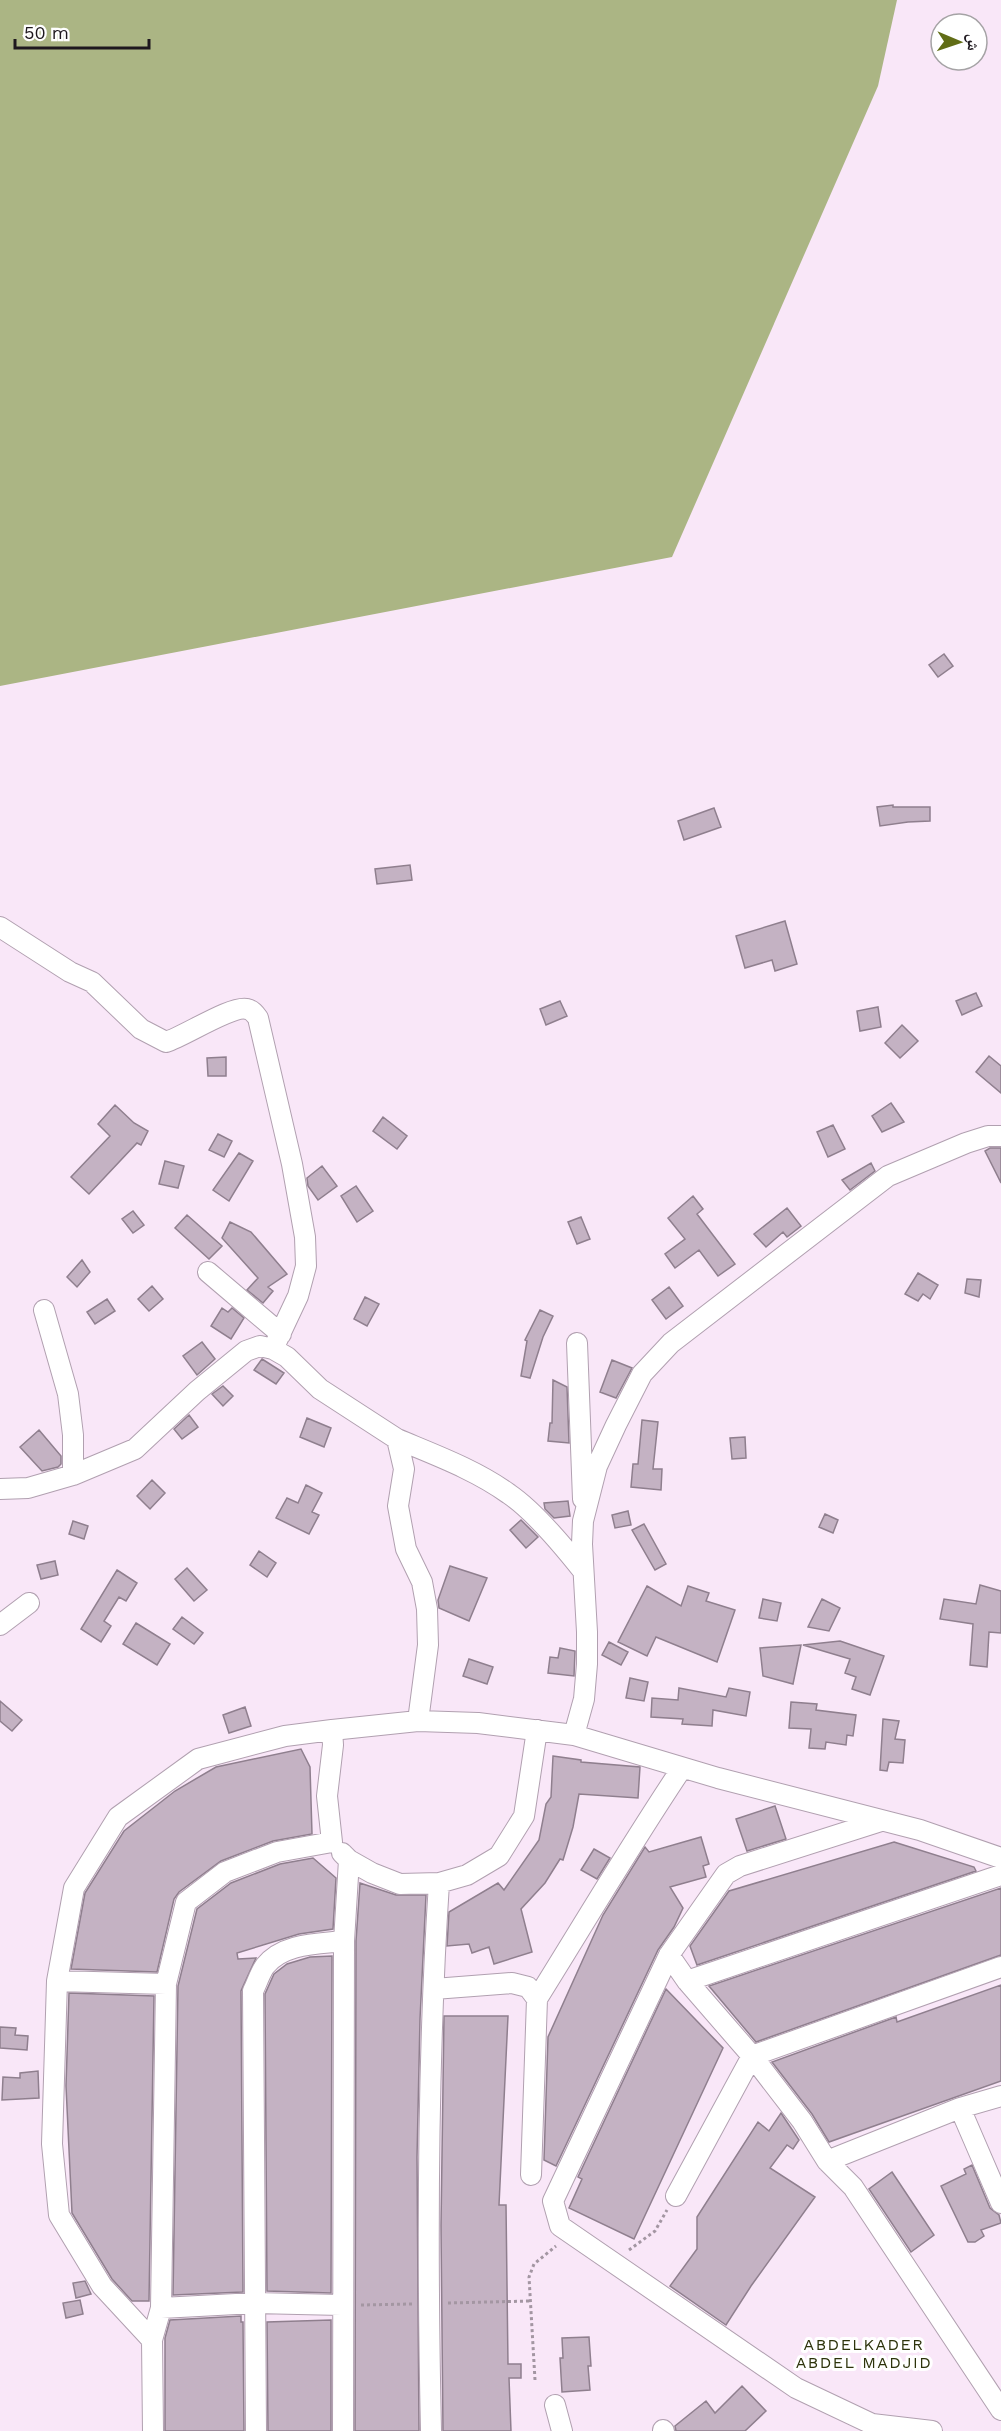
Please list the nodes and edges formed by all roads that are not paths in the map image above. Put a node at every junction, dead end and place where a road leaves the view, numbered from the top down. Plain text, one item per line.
1 (0, 927) edge
2 (1001, 1136) edge
3 (208, 1272) dead end
4 (44, 1310) dead end
5 (277, 1342) junction
6 (578, 1343) dead end
7 (398, 1439) junction
8 (73, 1475) junction
9 (0, 1489) edge
10 (584, 1521) junction
11 (583, 1571) junction
12 (29, 1603) dead end
13 (0, 1625) edge
14 (418, 1721) junction
15 (332, 1730) junction
16 (537, 1730) junction
17 (574, 1735) junction
18 (681, 1768) junction
19 (881, 1821) junction
20 (332, 1842) junction
21 (1001, 1858) edge
22 (349, 1860) junction
23 (1001, 1875) edge
24 (439, 1883) junction
25 (344, 1941) junction
26 (669, 1955) junction
27 (1001, 1967) edge
28 (57, 1981) junction
29 (687, 1981) junction
30 (166, 1984) junction
31 (434, 1989) junction
32 (537, 1999) junction
33 (752, 2056) junction
34 (1001, 2096) edge
35 (960, 2108) junction
36 (826, 2161) junction
37 (531, 2175) dead end
38 (676, 2196) road end
39 (1001, 2203) edge
40 (255, 2303) junction
41 (341, 2305) junction
42 (161, 2308) junction
43 (152, 2340) junction
44 (555, 2405) dead end
45 (1001, 2410) edge
46 (153, 2431) edge
47 (256, 2431) edge
48 (343, 2431) edge
49 (430, 2431) edge
50 (562, 2431) edge
51 (932, 2431) edge

1 - 5 street
2 - 10 street
3 - 5 street
4 - 8 street
5 - 7 street
5 - 8 street
6 - 10 street
7 - 11 street
7 - 14 street
8 - 9 street
10 - 11 street
11 - 17 street
12 - 13 street
14 - 15 street
14 - 16 street
15 - 20 street
15 - 28 street
16 - 17 street
16 - 24 street
17 - 18 street
18 - 19 street
18 - 32 street
19 - 21 street
19 - 26 street
20 - 22 street
20 - 30 street
22 - 24 street
22 - 25 street
23 - 29 street
24 - 31 street
25 - 40 street
25 - 41 street
26 - 29 street
26 - 51 street
27 - 33 street
28 - 30 street
28 - 43 street
29 - 33 street
30 - 42 street
31 - 32 street
31 - 49 street
32 - 37 street
33 - 36 street
33 - 38 street
34 - 35 street
35 - 36 street
35 - 39 street
36 - 45 street
40 - 41 street
40 - 42 street
40 - 47 street
41 - 48 street
42 - 43 street
43 - 46 street
44 - 50 street

